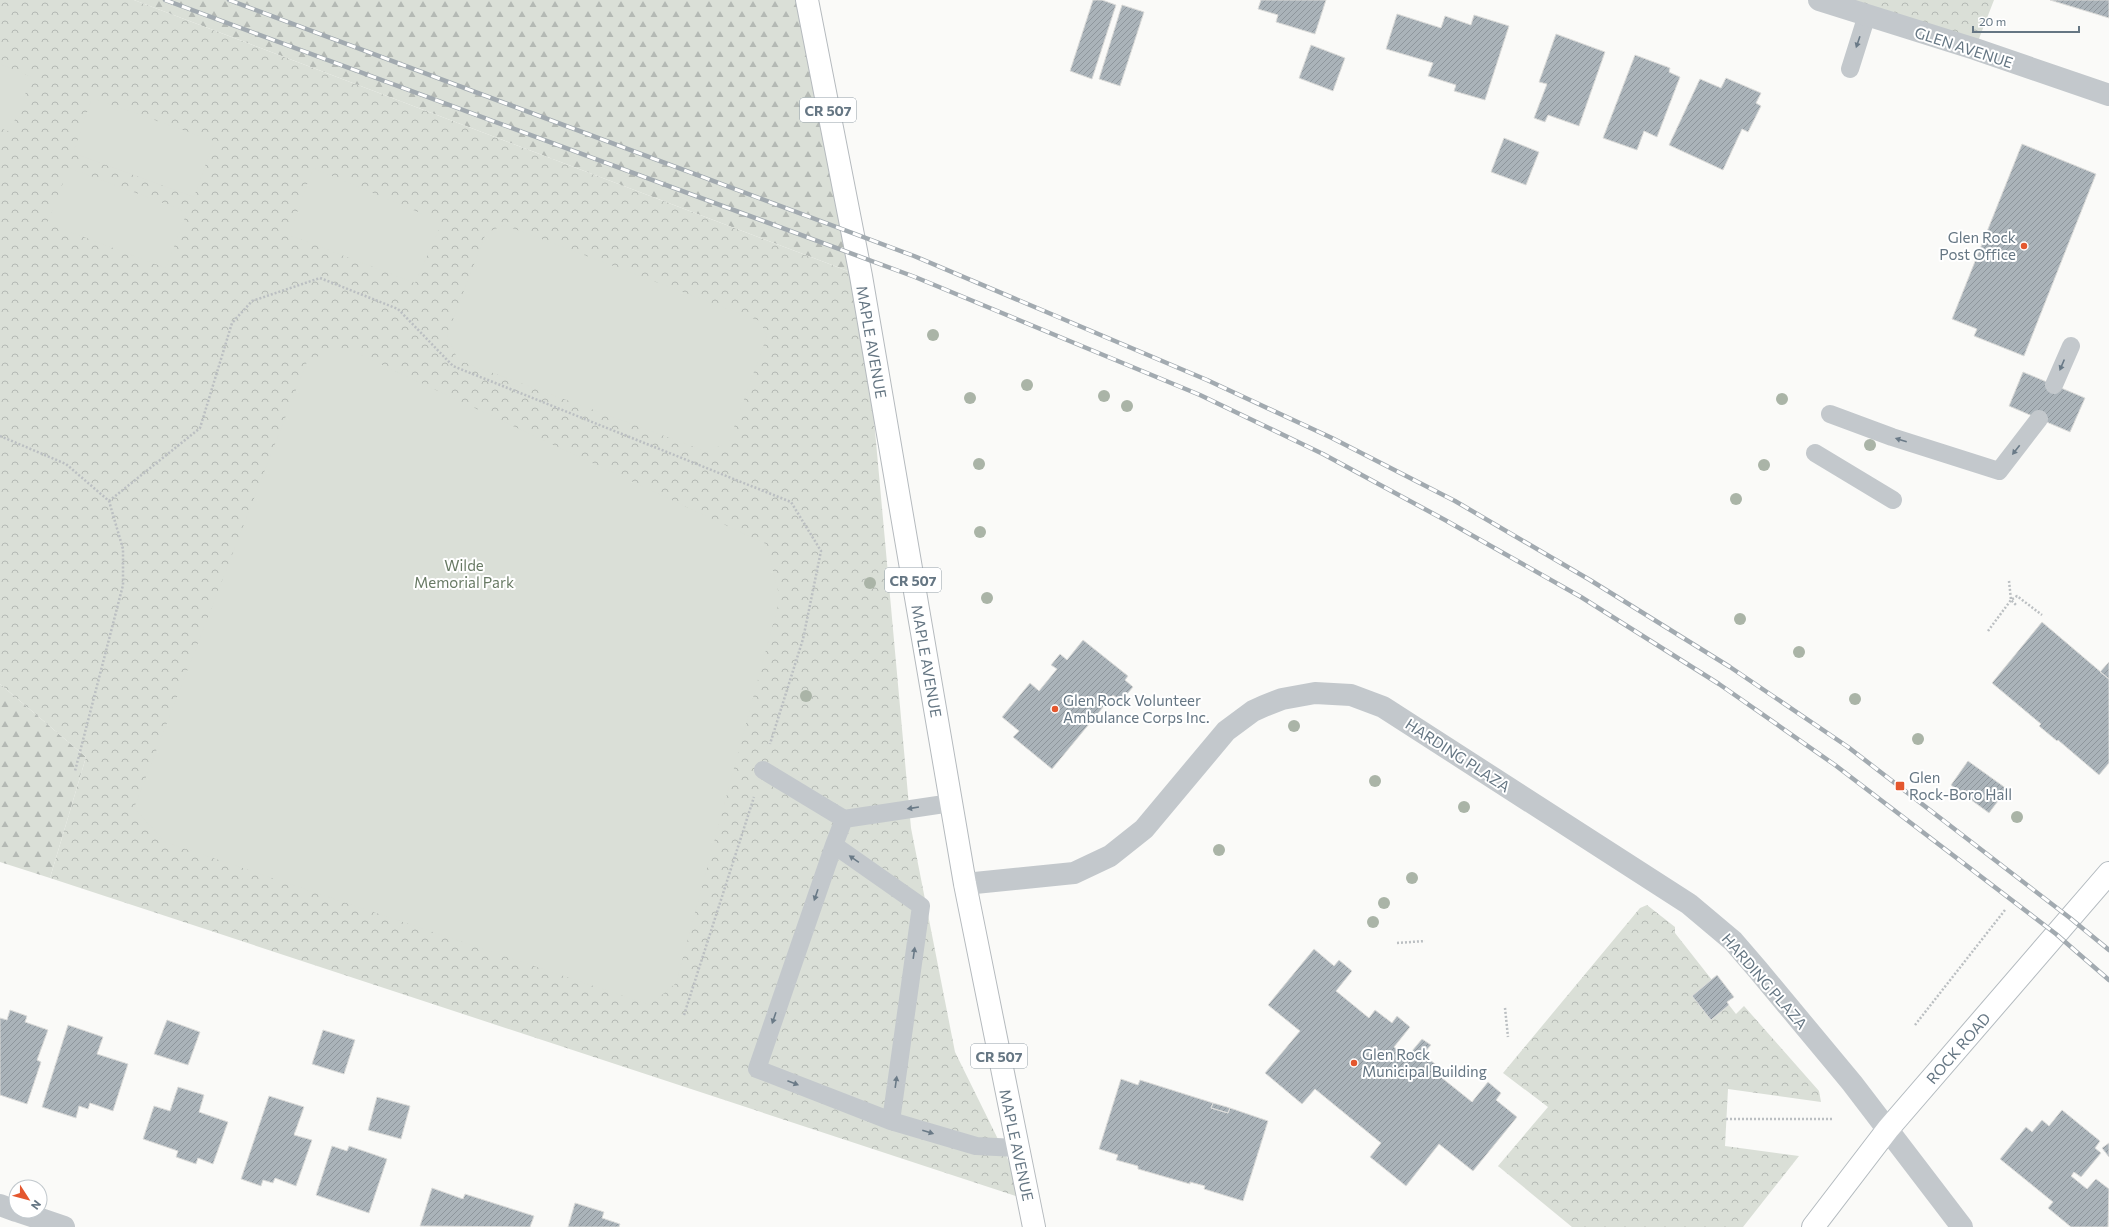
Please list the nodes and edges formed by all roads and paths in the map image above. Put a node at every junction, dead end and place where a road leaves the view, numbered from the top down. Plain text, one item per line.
1 (807, 0) edge
2 (1819, 0) edge
3 (1867, 15) junction
4 (1850, 69) dead end
5 (2109, 95) edge
6 (2071, 346) dead end
7 (2054, 385) dead end
8 (1830, 414) dead end
9 (2040, 419) dead end
10 (0, 436) edge
11 (1815, 453) dead end
12 (1893, 500) dead end
13 (109, 501) junction
14 (2009, 581) dead end
15 (2011, 600) junction
16 (2016, 605) dead end
17 (2042, 615) dead end
18 (1988, 631) dead end
19 (762, 770) junction
20 (75, 771) dead end
21 (951, 803) junction
22 (844, 819) junction
23 (834, 845) junction
24 (2109, 873) edge
25 (966, 884) junction
26 (2005, 910) dead end
27 (1425, 941) dead end
28 (1396, 944) dead end
29 (1505, 1008) dead end
30 (684, 1015) dead end
31 (1915, 1025) dead end
32 (1508, 1037) dead end
33 (1726, 1119) dead end
34 (1834, 1119) dead end
35 (891, 1121) junction
36 (1888, 1129) junction
37 (1017, 1148) junction
38 (40, 1219) edge
39 (64, 1227) edge
40 (1034, 1227) edge
41 (1813, 1227) edge
42 (1962, 1227) edge

1 - 21 main road, MAPLE AVENUE / CR 507
2 - 3 street, GLEN AVENUE
3 -> 4 lane
3 - 5 street, GLEN AVENUE
6 -> 7 lane
9 -> 8 lane
10 - 13 path
11 - 12 lane
13 - 19 path
13 - 20 path
14 - 15 path
15 - 16 path
15 - 17 path
15 - 18 path
19 - 22 lane
19 - 30 path
21 -> 22 lane
21 - 25 main road, MAPLE AVENUE / CR 507
22 - 23 lane
35 -> 23 lane
23 -> 35 lane
24 - 36 main road, ROCK ROAD
25 - 36 street, HARDING PLAZA
25 - 37 main road, MAPLE AVENUE / CR 507
26 - 31 path
27 - 28 path
29 - 32 path
33 - 34 path
35 -> 37 lane
36 - 41 main road, ROCK ROAD
36 - 42 street, HARDING PLAZA
37 - 40 main road, MAPLE AVENUE / CR 507
38 - 39 street

